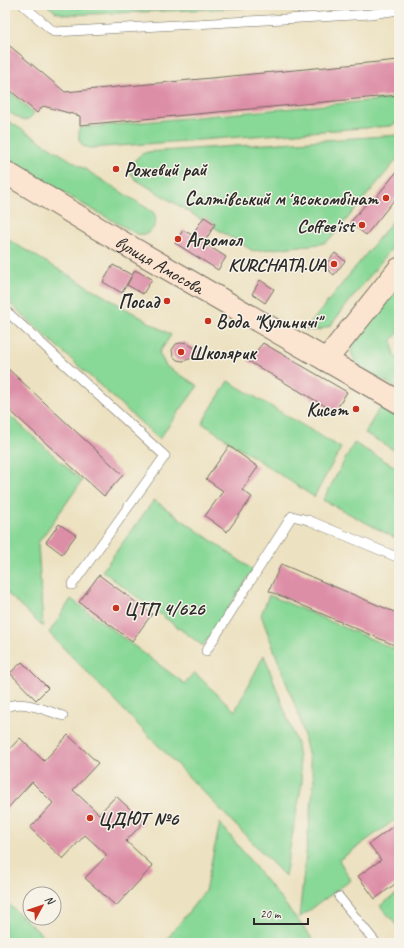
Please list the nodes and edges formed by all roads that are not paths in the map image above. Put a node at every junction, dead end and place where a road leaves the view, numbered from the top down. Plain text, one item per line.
1 (23, 5) edge
2 (399, 10) edge
3 (5, 172) edge
4 (399, 269) edge
5 (5, 310) edge
6 (326, 360) junction
7 (399, 402) edge
8 (399, 558) edge
9 (72, 585) dead end
10 (206, 651) dead end
11 (5, 708) edge
12 (63, 716) dead end
13 (339, 897) dead end
14 (376, 943) edge

1 - 2 lane
3 - 6 street, вулиця Амосова
4 - 6 street
5 - 9 lane
6 - 7 street, вулиця Амосова
8 - 10 lane
11 - 12 lane
13 - 14 lane

